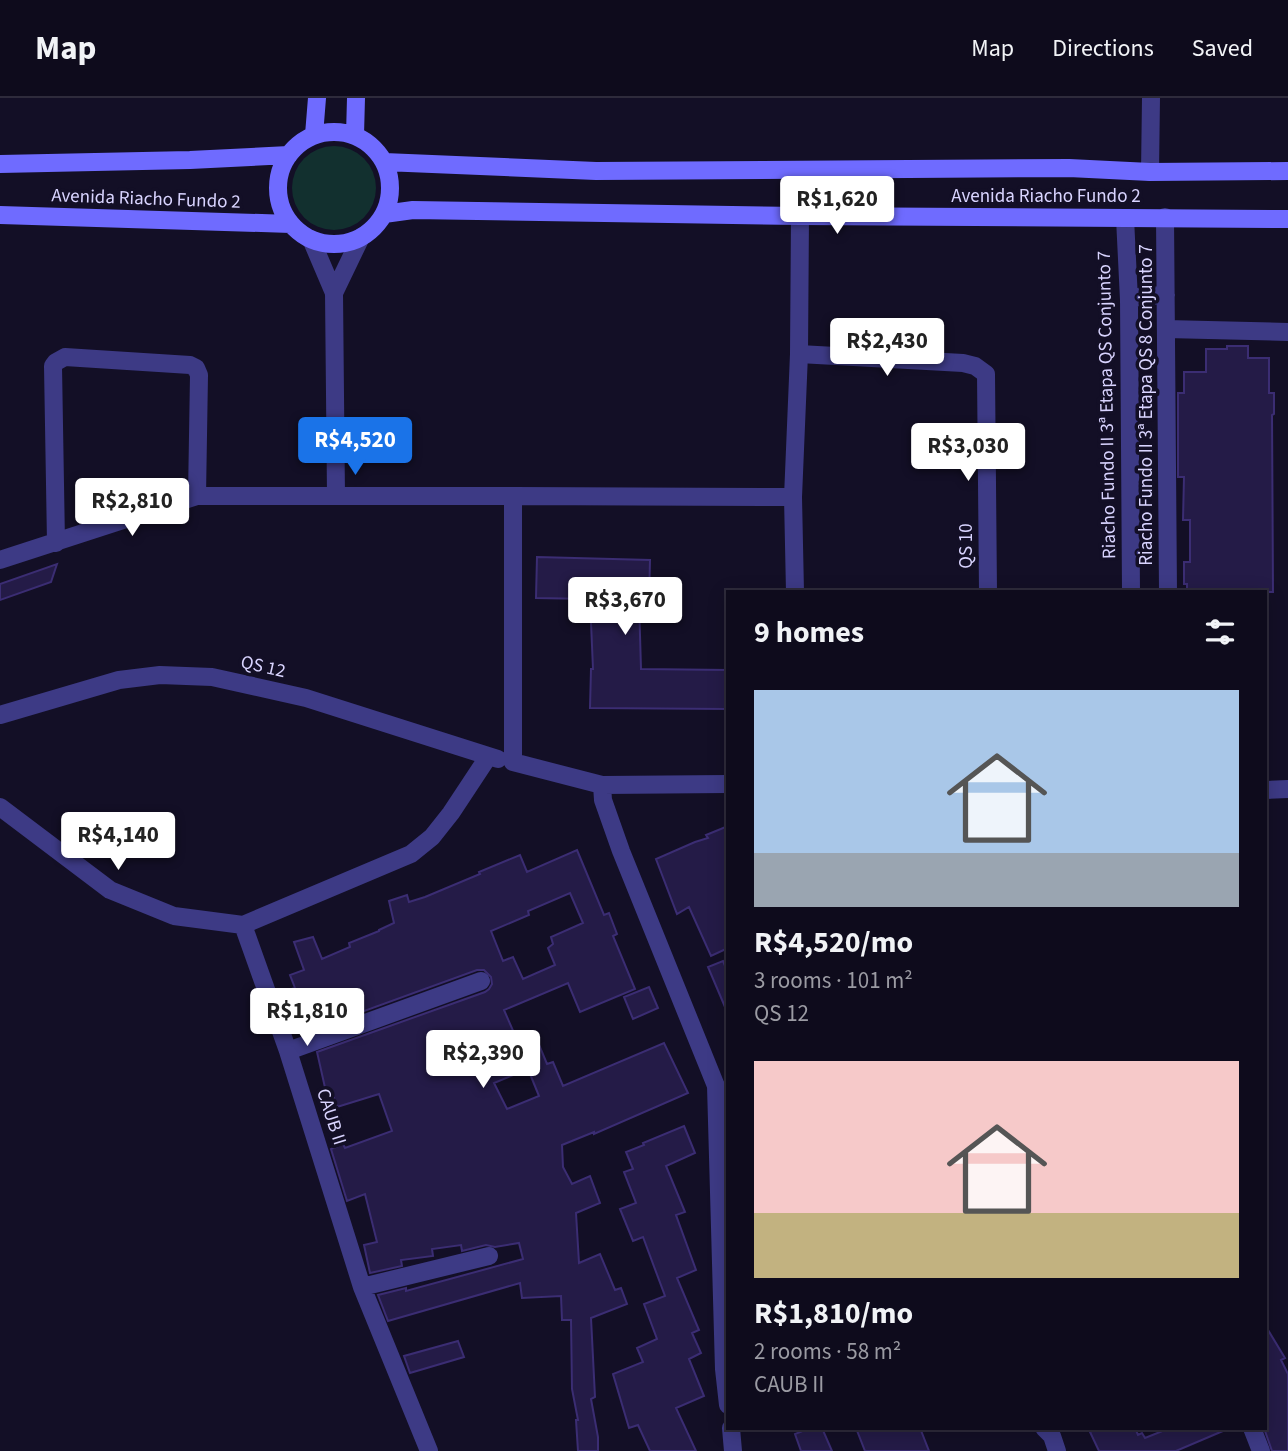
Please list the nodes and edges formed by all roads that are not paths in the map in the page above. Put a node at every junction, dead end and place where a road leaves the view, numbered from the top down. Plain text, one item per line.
1 (317, 98) edge
2 (356, 98) edge
3 (1151, 98) edge
4 (314, 135) junction
5 (355, 135) junction
6 (289, 155) junction
7 (384, 162) junction
8 (0, 164) edge
9 (1288, 171) edge
10 (1150, 172) junction
11 (384, 214) junction
12 (0, 215) edge
13 (800, 216) junction
14 (1165, 217) junction
15 (1125, 218) junction
16 (1288, 219) edge
17 (291, 224) junction
18 (361, 237) junction
19 (311, 239) junction
20 (334, 293) junction
21 (1166, 295) junction
22 (1129, 300) junction
23 (1167, 329) junction
24 (1288, 332) edge
25 (799, 355) junction
26 (197, 496) junction
27 (336, 496) junction
28 (513, 496) junction
29 (793, 497) junction
30 (55, 543) junction
31 (0, 560) edge
32 (795, 590) edge
33 (988, 590) edge
34 (1131, 590) edge
35 (1168, 590) edge
36 (0, 715) edge
37 (488, 757) junction
38 (513, 762) junction
39 (726, 784) edge
40 (601, 785) junction
41 (1288, 789) edge
42 (1267, 790) edge
43 (0, 807) edge
44 (243, 925) junction
45 (481, 981) dead end
46 (288, 1051) junction
47 (722, 1092) edge
48 (488, 1256) dead end
49 (362, 1287) junction
50 (726, 1387) edge
51 (731, 1430) edge
52 (1046, 1430) edge
53 (1253, 1430) edge
54 (429, 1451) edge
55 (733, 1451) edge
56 (1058, 1451) edge
57 (1261, 1451) edge

1 - 4 main road
2 - 5 main road
3 - 10 street
4 - 5 main road
4 - 6 main road
5 - 7 main road
6 - 8 main road, Avenida Riacho Fundo 2
6 - 17 main road
7 - 10 main road, Avenida Riacho Fundo 2
7 - 11 main road
9 - 10 main road, Avenida Riacho Fundo 2
11 - 13 main road, Avenida Riacho Fundo 2
11 - 18 main road
12 - 17 main road, Avenida Riacho Fundo 2
13 - 15 main road, Avenida Riacho Fundo 2
13 - 25 street
14 - 15 main road, Avenida Riacho Fundo 2
14 - 16 main road, Avenida Riacho Fundo 2
14 - 21 street, Riacho Fundo II 3ª Etapa QS 8 Conjunto 7
15 - 22 street, Riacho Fundo II 3ª Etapa QS Conjunto 7
17 - 19 main road
18 - 19 main road
18 - 20 street
19 - 20 street
20 - 27 street
21 - 22 street
21 - 23 street, Riacho Fundo II 3ª Etapa QS 8 Conjunto 7
22 - 34 street, Riacho Fundo II 3ª Etapa QS Conjunto 7
23 - 24 street
23 - 35 street, Riacho Fundo II 3ª Etapa QS 8 Conjunto 7
25 - 29 street
25 - 33 street, QS 10
26 - 27 street
26 - 30 street
26 - 30 street
27 - 28 street
28 - 29 street
28 - 38 street
29 - 32 street
30 - 31 street
36 - 37 street, QS 12
37 - 38 street, QS 12
37 - 44 street
38 - 40 street, QS 12
39 - 40 street, QS 12
40 - 47 street
41 - 42 street
43 - 44 street
44 - 46 street, CAUB II
45 - 46 street
46 - 49 street, CAUB II
47 - 50 street
48 - 49 street
49 - 54 street, CAUB II
51 - 55 street
52 - 56 street
53 - 57 street

